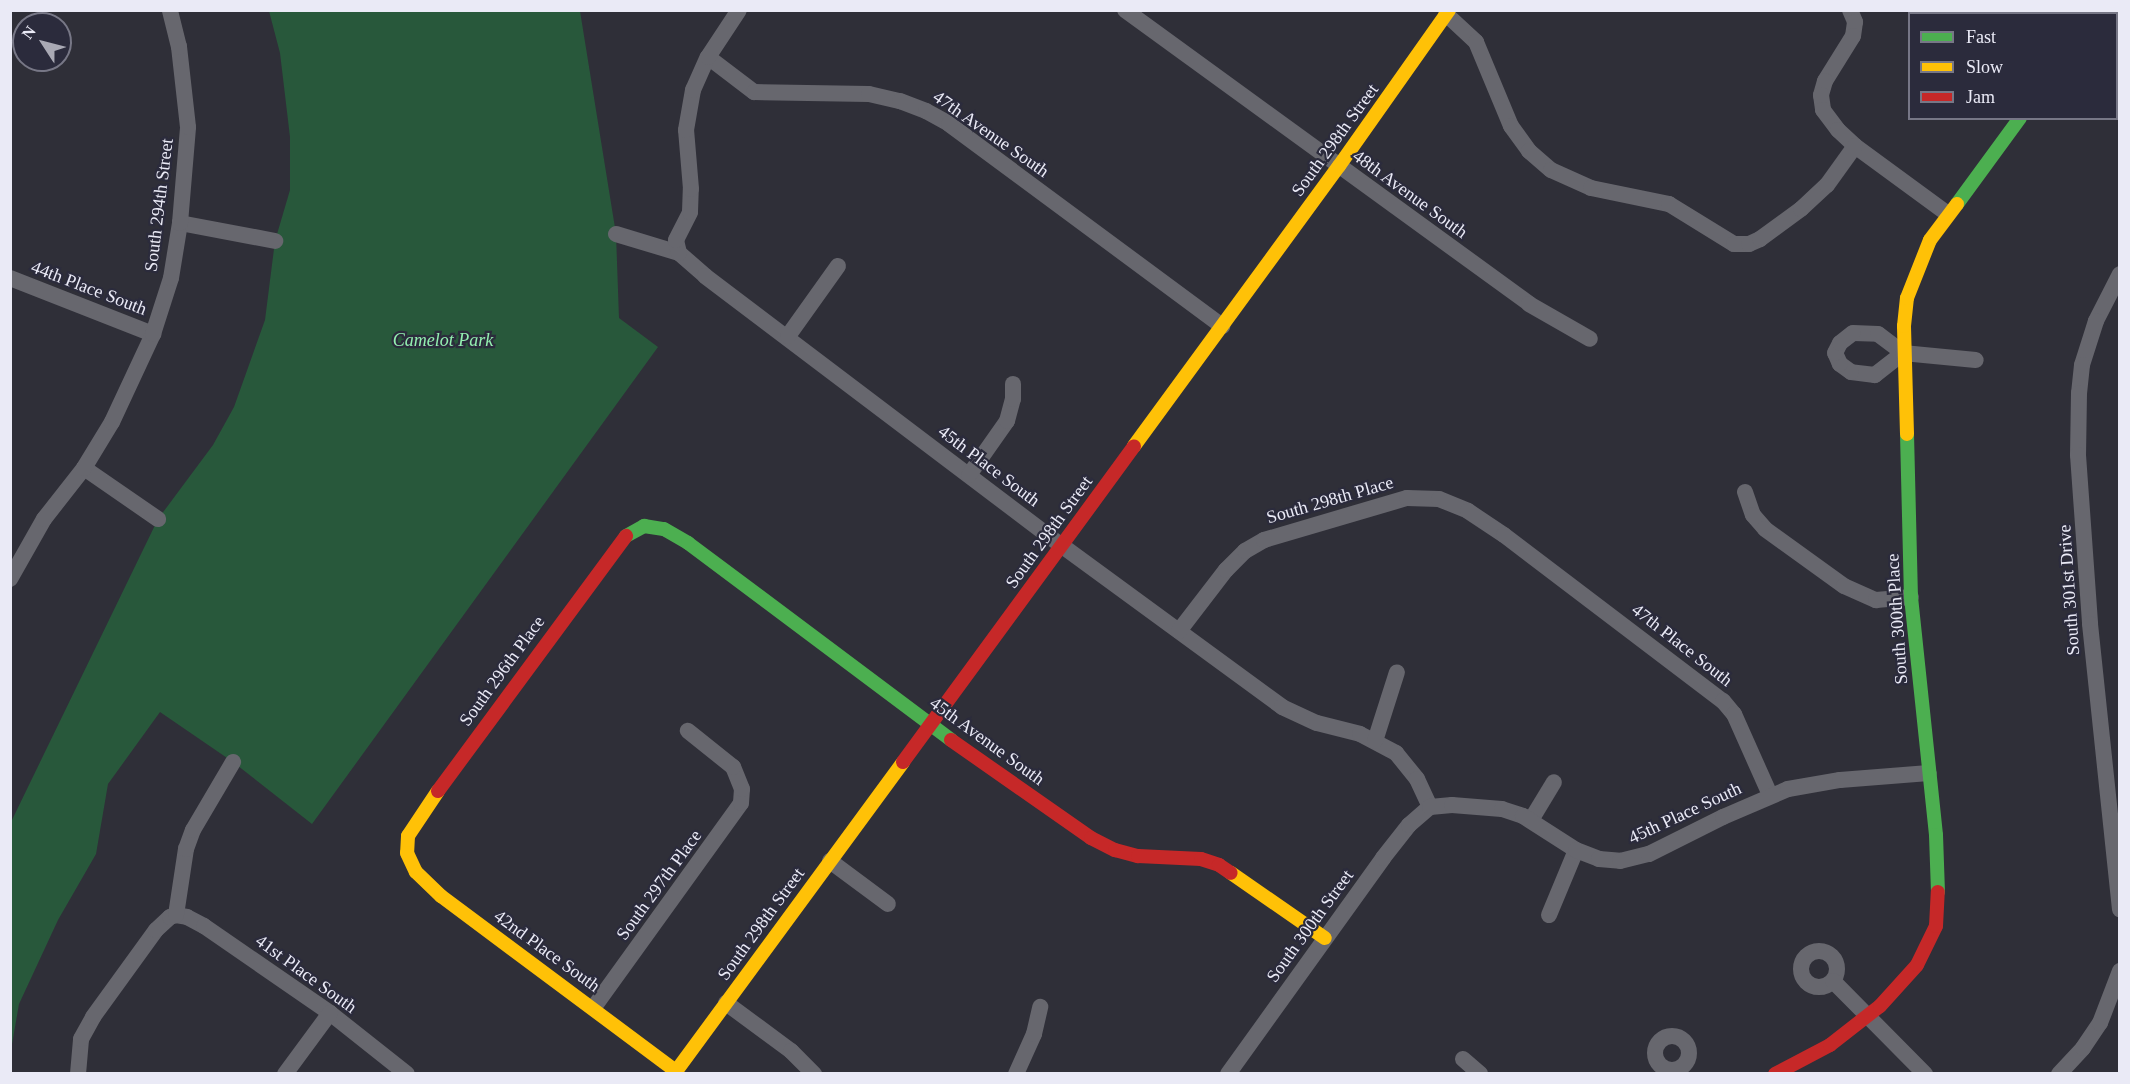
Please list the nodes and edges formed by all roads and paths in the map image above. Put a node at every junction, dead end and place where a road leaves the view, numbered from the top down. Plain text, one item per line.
1 (170, 10) edge
2 (739, 10) edge
3 (1125, 10) edge
4 (1447, 13) edge
5 (1851, 13) edge
6 (708, 57) junction
7 (2018, 120) edge
8 (1855, 146) junction
9 (1339, 166) junction
10 (1948, 214) junction
11 (180, 223) junction
12 (616, 234) dead end
13 (275, 241) dead end
14 (679, 253) junction
15 (838, 266) dead end
16 (2120, 274) edge
17 (10, 278) edge
18 (1222, 326) junction
19 (153, 334) junction
20 (788, 336) junction
21 (1590, 339) dead end
22 (1903, 353) junction
23 (1976, 360) dead end
24 (1013, 384) dead end
25 (84, 468) junction
26 (969, 475) junction
27 (1745, 492) dead end
28 (1424, 497) joint
29 (158, 519) dead end
30 (647, 526) joint
31 (1061, 545) junction
32 (10, 579) edge
33 (1911, 597) junction
34 (1179, 631) junction
35 (1397, 672) dead end
36 (930, 725) junction
37 (688, 731) dead end
38 (1375, 741) junction
39 (233, 762) dead end
40 (1929, 773) junction
41 (1554, 782) dead end
42 (1770, 795) junction
43 (1430, 807) junction
44 (1531, 820) junction
45 (1576, 850) junction
46 (407, 853) joint
47 (830, 861) junction
48 (888, 904) dead end
49 (2120, 909) edge
50 (176, 915) junction
51 (1549, 915) dead end
52 (1325, 938) junction
53 (2120, 971) edge
54 (1833, 981) dead end
55 (2117, 992) edge
56 (726, 1003) junction
57 (594, 1007) junction
58 (1040, 1007) dead end
59 (330, 1013) junction
60 (1868, 1017) junction
61 (1463, 1059) dead end
62 (675, 1072) edge
63 (78, 1074) edge
64 (285, 1074) edge
65 (407, 1074) edge
66 (814, 1074) edge
67 (1016, 1074) edge
68 (1228, 1074) edge
69 (1480, 1074) edge
70 (1774, 1074) edge
71 (1925, 1074) edge
72 (2059, 1074) edge

1 - 11 street, South 294th Street
2 - 6 street
3 - 9 street, 48th Avenue South
4 - 8 street
4 - 9 street, South 298th Street
5 - 8 street
6 - 14 street
6 - 18 street, 47th Avenue South
7 - 10 street, South 300th Place
8 - 10 street
9 - 18 street, South 298th Street
9 - 21 street, 48th Avenue South
10 - 22 street, South 300th Place
11 - 13 street
11 - 19 street, South 294th Street
12 - 14 street, 45th Place South
14 - 20 street, 45th Place South
15 - 20 street
16 - 49 street, South 301st Drive
17 - 19 street, 44th Place South
18 - 31 street, South 298th Street
19 - 25 street, South 294th Street
20 - 26 street, 45th Place South
22 - 23 street
22 - 33 street, South 300th Place
24 - 26 street
25 - 29 street
25 - 32 street, South 294th Street
26 - 31 street, 45th Place South
27 - 33 street
28 - 34 street, South 298th Place
28 - 42 street, 47th Place South
30 - 36 street, 45th Avenue South
30 - 46 street, South 296th Place
31 - 34 street, 45th Place South
31 - 36 street, South 298th Street
33 - 40 street, South 300th Place
34 - 38 street, 45th Place South
35 - 38 street
36 - 47 street, South 298th Street
36 - 52 street, 45th Avenue South
37 - 57 street, South 297th Place
38 - 43 street, 45th Place South
39 - 50 street
40 - 42 street
40 - 60 street, South 300th Place
41 - 44 street
42 - 45 street, 45th Place South
43 - 44 street, 45th Place South
43 - 52 street, South 300th Street
44 - 45 street, 45th Place South
45 - 51 street
46 - 57 street, 42nd Place South
47 - 48 street
47 - 56 street, South 298th Street
50 - 59 street, 41st Place South
50 - 63 street
52 - 68 street, South 300th Street
53 - 55 street
54 - 60 street
55 - 72 street
56 - 62 street, South 298th Street
56 - 66 street
57 - 62 street, 42nd Place South
58 - 67 street
59 - 64 street
59 - 65 street, 41st Place South
60 - 70 street, South 300th Place
60 - 71 street
61 - 69 street

